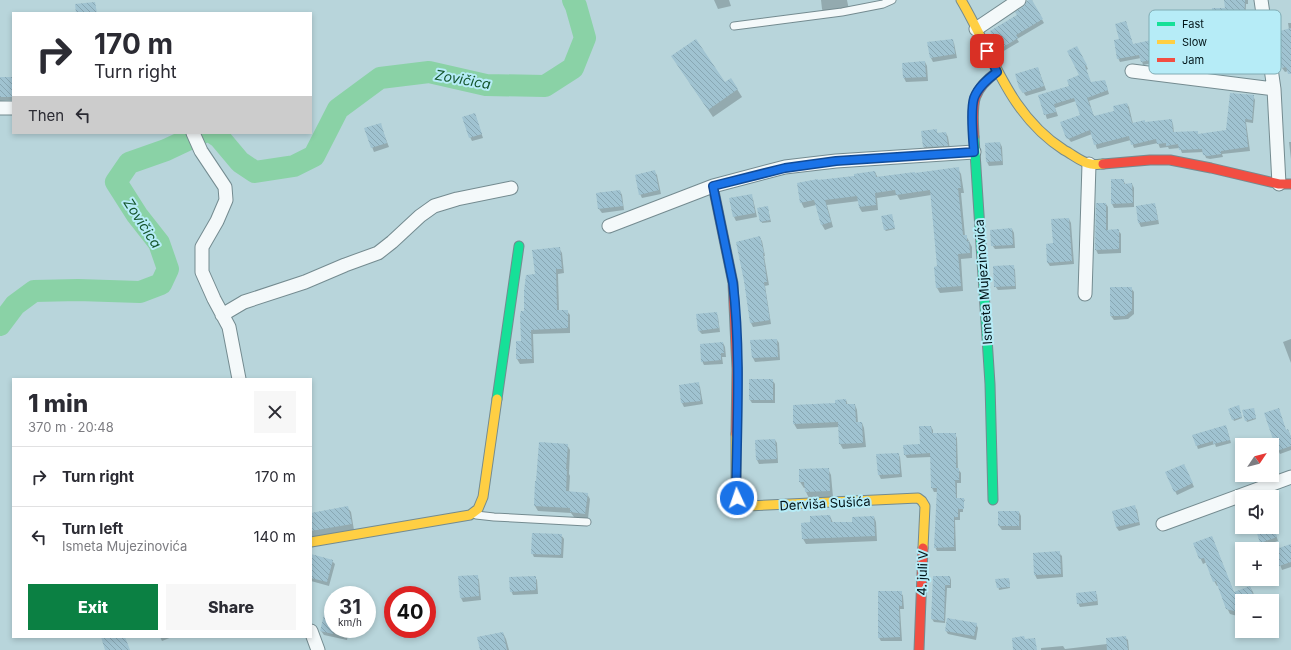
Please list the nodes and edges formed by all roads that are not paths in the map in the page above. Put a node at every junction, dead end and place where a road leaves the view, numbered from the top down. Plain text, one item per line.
1 (892, 0) edge
2 (961, 0) edge
3 (1019, 0) edge
4 (1261, 0) edge
5 (1262, 10) edge
6 (734, 26) dead end
7 (976, 29) junction
8 (1132, 70) dead end
9 (997, 72) junction
10 (1149, 72) edge
11 (1162, 74) edge
12 (1272, 74) edge
13 (1274, 89) junction
14 (0, 108) edge
15 (12, 108) edge
16 (193, 134) edge
17 (974, 152) junction
18 (1089, 164) junction
19 (1285, 184) edge
20 (713, 186) junction
21 (511, 188) dead end
22 (609, 226) dead end
23 (519, 246) dead end
24 (1085, 294) dead end
25 (222, 315) junction
26 (239, 378) edge
27 (1291, 478) edge
28 (918, 498) joint
29 (993, 500) dead end
30 (470, 515) junction
31 (586, 522) dead end
32 (1163, 524) dead end
33 (312, 542) edge
34 (312, 634) edge
35 (318, 650) edge
36 (919, 650) edge

1 - 6 lane
2 - 7 street
3 - 7 street
4 - 5 street
7 - 9 street
8 - 10 street
9 - 17 street, Ismeta Mujezinovića
9 - 18 street
11 - 13 street
12 - 13 street
13 - 19 street
14 - 15 street
16 - 25 street
17 - 20 street
17 - 29 street, Ismeta Mujezinovića
18 - 19 street
18 - 24 street
20 - 22 street
20 - 28 street, Derviša Sušića
21 - 25 street
23 - 30 street
25 - 26 street
27 - 32 street
28 - 36 street, 4. juli V
30 - 31 lane
30 - 33 street
34 - 35 street

